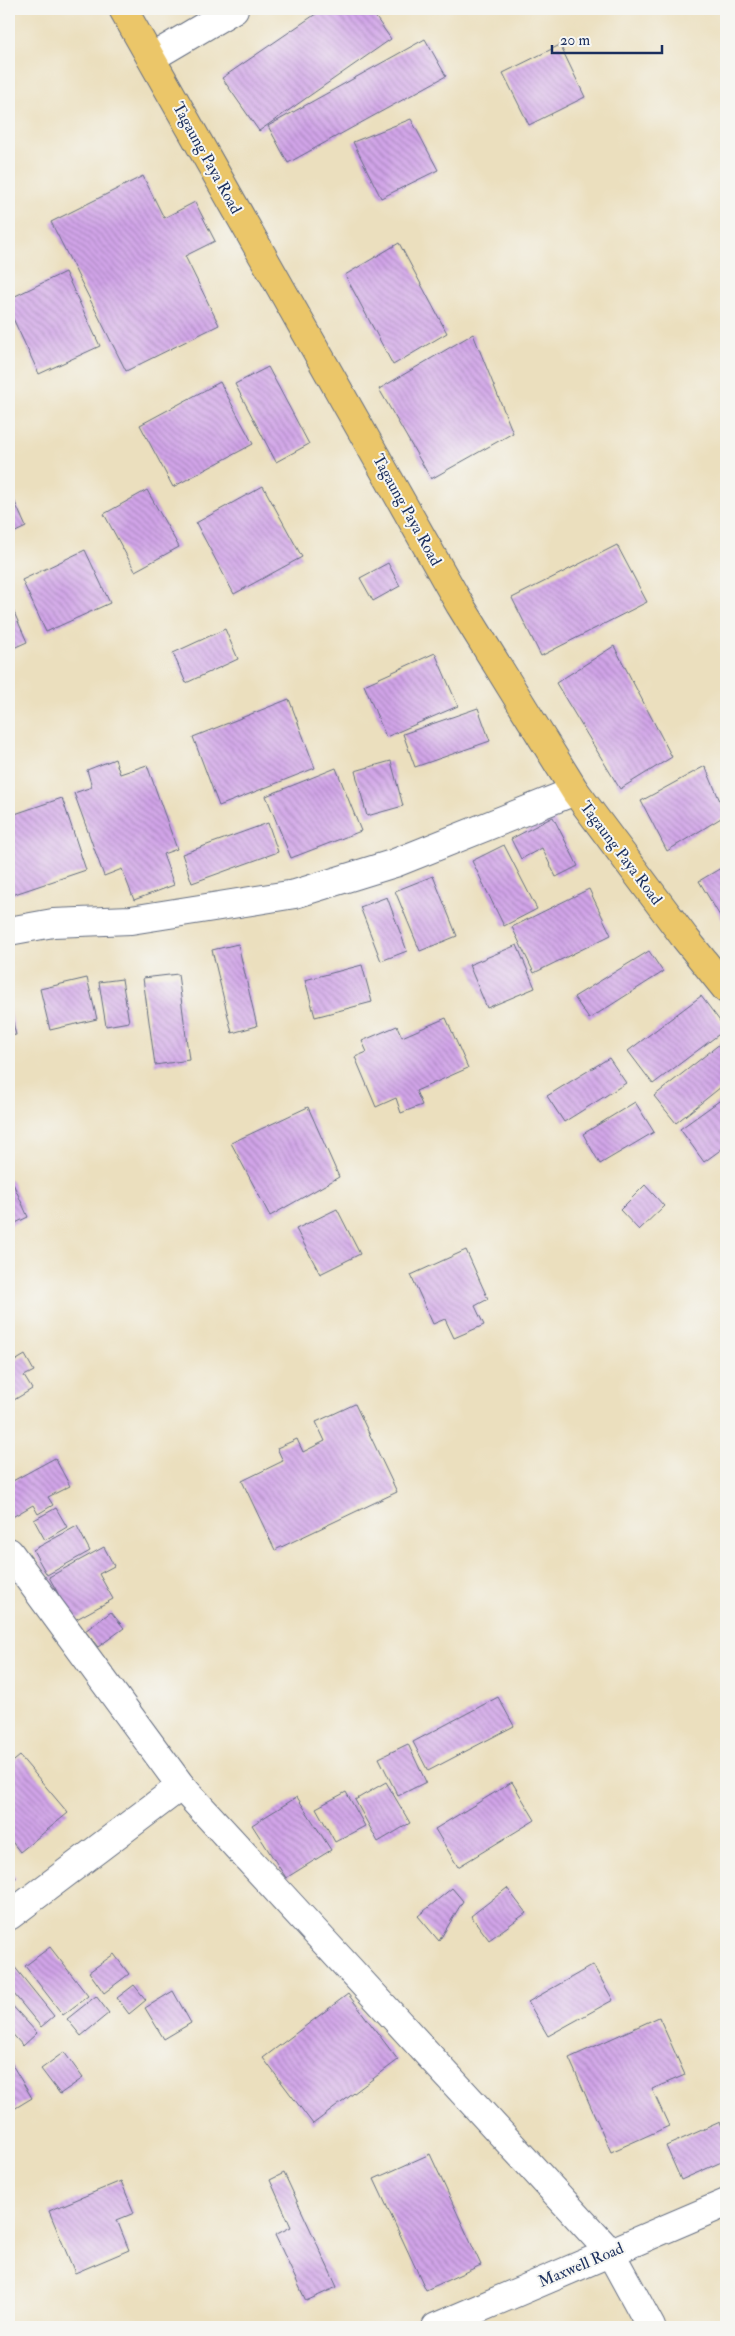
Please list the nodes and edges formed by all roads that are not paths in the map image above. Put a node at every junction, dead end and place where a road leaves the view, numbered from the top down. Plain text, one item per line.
1 (123, 9) edge
2 (234, 9) edge
3 (151, 58) junction
4 (575, 791) junction
5 (9, 931) edge
6 (726, 989) edge
7 (9, 1552) edge
8 (181, 1786) junction
9 (9, 1916) edge
10 (726, 2203) edge
11 (610, 2252) junction
12 (436, 2327) edge
13 (652, 2327) edge

1 - 3 main road, Tagaung Paya Road
2 - 3 street
3 - 4 main road, Tagaung Paya Road
4 - 5 street
4 - 6 main road, Tagaung Paya Road
7 - 8 street
8 - 9 street
8 - 11 street
10 - 11 street, Maxwell Road
11 - 12 street, Maxwell Road
11 - 13 street

